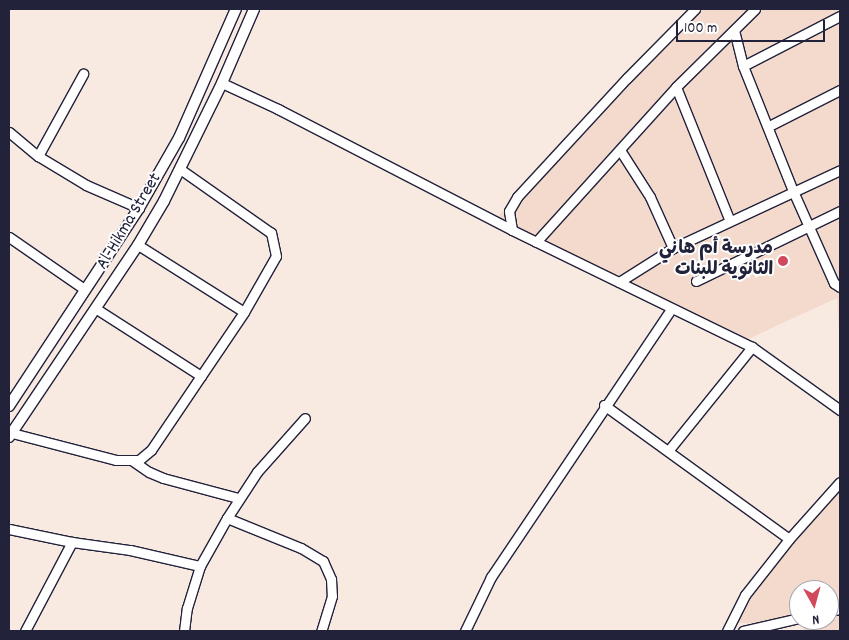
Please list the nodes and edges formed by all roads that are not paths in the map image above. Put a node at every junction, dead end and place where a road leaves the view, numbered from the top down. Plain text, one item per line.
1 (236, 9) edge
2 (254, 9) edge
3 (695, 9) edge
4 (755, 9) edge
5 (840, 16) edge
6 (734, 30) junction
7 (743, 66) junction
8 (83, 74) dead end
9 (222, 83) junction
10 (676, 86) junction
11 (840, 90) edge
12 (769, 126) junction
13 (9, 132) edge
14 (620, 150) junction
15 (38, 156) junction
16 (180, 169) junction
17 (840, 170) edge
18 (793, 191) junction
19 (139, 208) junction
20 (840, 211) edge
21 (730, 220) junction
22 (809, 226) junction
23 (512, 230) junction
24 (9, 237) edge
25 (536, 242) junction
26 (138, 245) junction
27 (673, 248) junction
28 (696, 281) dead end
29 (620, 282) junction
30 (840, 287) edge
31 (84, 289) junction
32 (96, 308) junction
33 (671, 309) junction
34 (244, 312) junction
35 (752, 347) junction
36 (201, 376) junction
37 (604, 405) junction
38 (9, 406) edge
39 (840, 410) edge
40 (305, 418) dead end
41 (10, 435) edge
42 (668, 451) junction
43 (133, 461) junction
44 (840, 482) edge
45 (238, 498) junction
46 (227, 518) junction
47 (9, 529) edge
48 (789, 539) junction
49 (72, 542) junction
50 (200, 566) junction
51 (789, 620) edge
52 (25, 631) edge
53 (184, 631) edge
54 (321, 631) edge
55 (465, 631) edge
56 (727, 631) edge
57 (742, 631) edge

1 - 19 street, Al-Hikma Street
2 - 9 street, Al-Hikma Street
3 - 23 street
4 - 6 street
5 - 7 street
6 - 7 street
6 - 10 street
7 - 12 street
8 - 15 street
9 - 16 street, Al-Hikma Street
9 - 23 street
10 - 14 street
10 - 21 street
11 - 12 street
12 - 18 street
13 - 15 street
14 - 25 street
14 - 27 street
15 - 19 street
16 - 26 street, Al-Hikma Street
16 - 34 street
17 - 18 street
18 - 21 street
18 - 22 street
19 - 31 street, Al-Hikma Street
20 - 22 street
21 - 27 street
22 - 28 street
22 - 30 street
23 - 25 street
24 - 31 street
25 - 29 street
26 - 32 street, Al-Hikma Street
26 - 34 street
27 - 29 street
29 - 33 street
31 - 38 street, Al-Hikma Street
32 - 36 street
32 - 41 street, Al-Hikma Street
33 - 35 street
33 - 37 street
34 - 36 street
35 - 39 street
35 - 42 street
36 - 43 street
37 - 42 street
37 - 55 street
40 - 45 street
41 - 43 street
42 - 48 street
43 - 45 street
44 - 48 street
45 - 46 street
46 - 50 street
46 - 54 street
47 - 49 street
48 - 56 street
49 - 50 street
49 - 52 street
50 - 53 street
51 - 57 street

